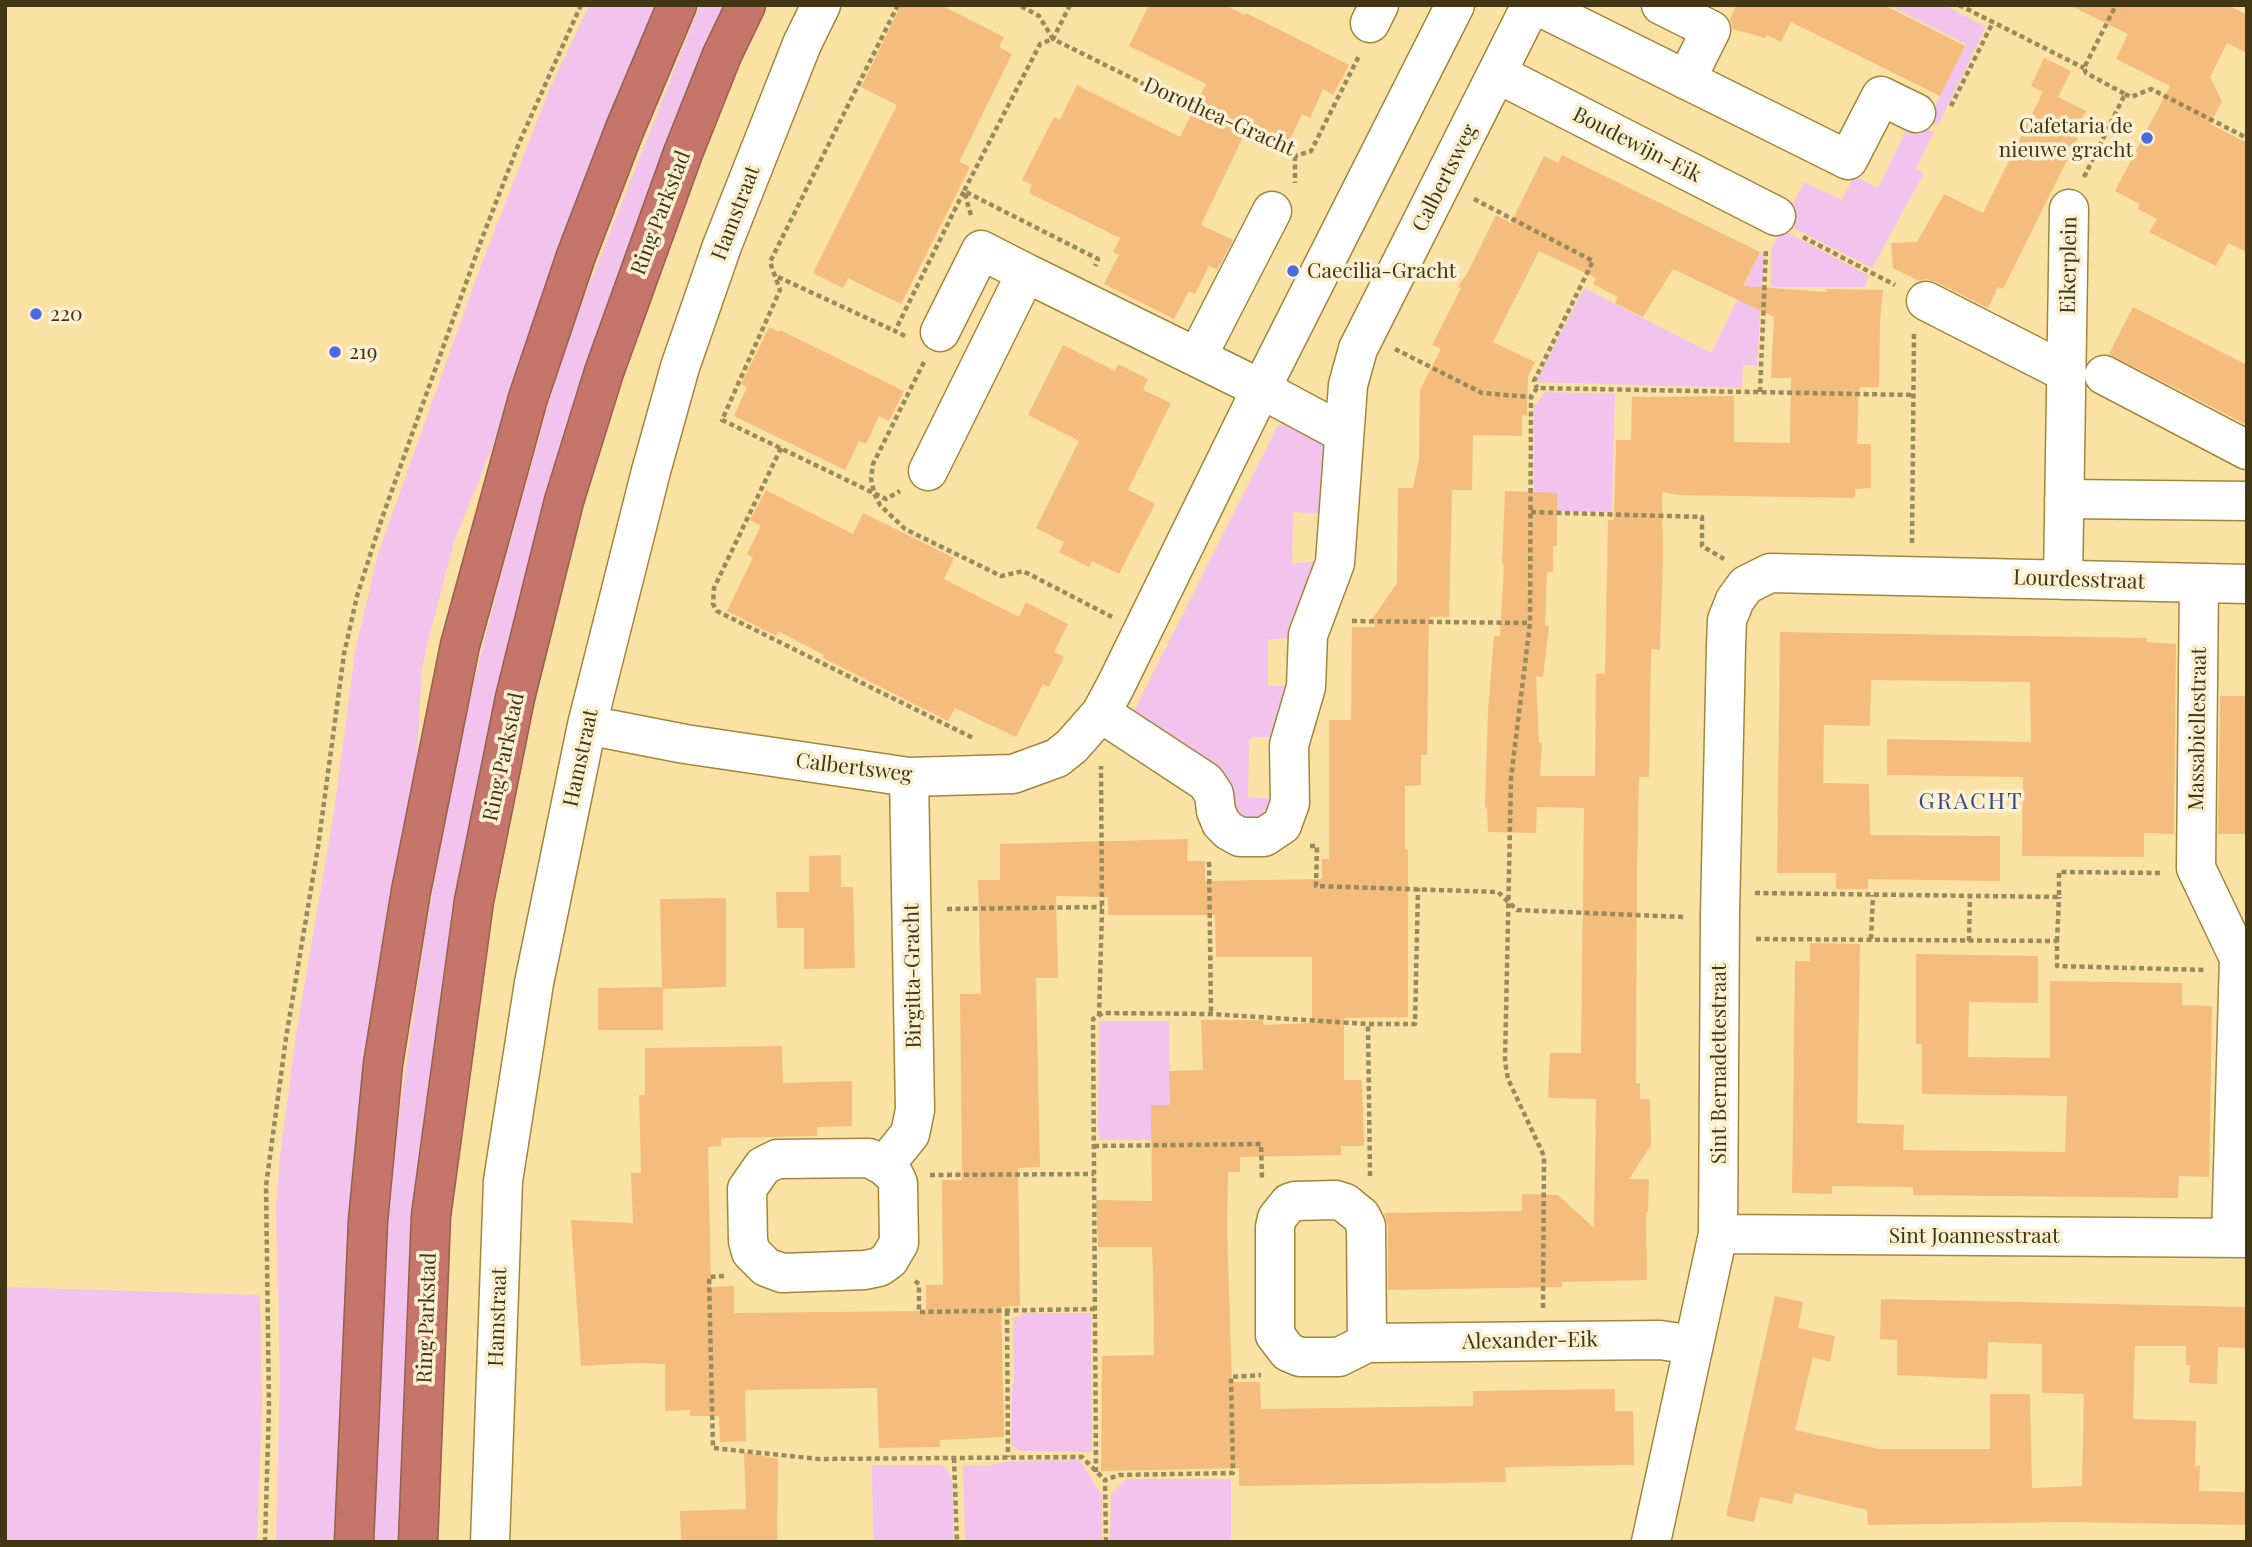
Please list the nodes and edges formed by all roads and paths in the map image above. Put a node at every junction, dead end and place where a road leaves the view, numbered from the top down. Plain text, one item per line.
1 (581, 5) edge
2 (677, 5) edge
3 (746, 5) edge
4 (821, 5) edge
5 (898, 5) edge
6 (1019, 5) edge
7 (1070, 5) edge
8 (1455, 5) edge
9 (1534, 5) edge
10 (1661, 5) edge
11 (1959, 5) edge
12 (2116, 5) edge
13 (1375, 14) edge
14 (1993, 23) junction
15 (1053, 39) junction
16 (2084, 68) junction
17 (1498, 74) junction
18 (1686, 80) junction
19 (2125, 94) junction
20 (1916, 113) joint
21 (2247, 138) edge
22 (1443, 182) junction
23 (2069, 209) joint
24 (1272, 211) dead end
25 (1777, 218) junction
26 (981, 250) junction
27 (1026, 272) junction
28 (777, 277) junction
29 (1920, 298) junction
30 (895, 331) dead end
31 (940, 332) dead end
32 (1366, 334) junction
33 (1196, 357) junction
34 (2086, 374) junction
35 (1537, 387) junction
36 (1261, 389) junction
37 (1760, 392) junction
38 (1913, 395) junction
39 (1531, 397) junction
40 (1343, 433) junction
41 (782, 449) junction
42 (2247, 450) edge
43 (929, 471) joint
44 (2064, 499) junction
45 (2247, 501) edge
46 (1531, 512) junction
47 (1911, 576) junction
48 (2063, 580) junction
49 (1752, 582) junction
50 (2199, 584) junction
51 (2247, 584) edge
52 (1346, 621) dead end
53 (1530, 623) junction
54 (1101, 713) junction
55 (587, 724) junction
56 (1000, 775) junction
57 (909, 777) junction
58 (1226, 827) junction
59 (1264, 837) junction
60 (2199, 873) junction
61 (1418, 888) junction
62 (1873, 895) junction
63 (1970, 896) junction
64 (2059, 897) junction
65 (1508, 901) junction
66 (1102, 907) junction
67 (911, 909) junction
68 (1720, 916) junction
69 (1871, 940) junction
70 (1969, 940) junction
71 (2057, 941) junction
72 (2238, 972) junction
73 (1211, 1014) junction
74 (1099, 1016) junction
75 (1368, 1024) junction
76 (1094, 1146) junction
77 (891, 1174) junction
78 (1094, 1174) junction
79 (1283, 1209) junction
80 (1354, 1209) junction
81 (1718, 1234) junction
82 (2239, 1238) edge
83 (889, 1260) junction
84 (761, 1264) junction
85 (1095, 1309) junction
86 (1007, 1311) junction
87 (1543, 1341) junction
88 (1367, 1343) junction
89 (1693, 1345) junction
90 (1284, 1348) junction
91 (1008, 1457) junction
92 (954, 1458) junction
93 (1096, 1472) junction
94 (1105, 1480) junction
95 (265, 1542) edge
96 (354, 1542) edge
97 (418, 1542) edge
98 (490, 1542) edge
99 (957, 1542) edge
100 (1106, 1542) edge
101 (1651, 1542) edge

1 - 95 path
2 - 96 highway
3 - 97 highway, Ring Parkstad
4 - 55 street, Hamstraat
5 - 28 path
6 - 15 path
7 - 15 path
8 - 36 street, Calbertsweg
9 - 17 street, Calbertsweg
9 - 18 street
10 - 18 street
11 - 14 path
12 - 16 path
13 - 15 path, Dorothea-Gracht
14 - 16 path
14 - 20 path
15 - 26 path
16 - 19 path
17 - 22 street, Calbertsweg
17 - 25 street, Boudewijn-Eik
18 - 20 street
19 - 21 path
19 - 23 path, Eikerplein
22 - 32 street, Calbertsweg
22 - 35 path
23 - 34 street, Eikerplein
24 - 33 street
25 - 29 path
25 - 37 path
26 - 27 street
26 - 31 street
27 - 33 street
27 - 43 street
28 - 30 path
28 - 41 path
29 - 34 street
29 - 38 path
32 - 39 path
32 - 40 street, Calbertsweg
33 - 36 street
34 - 42 street
34 - 44 street, Eikerplein
35 - 37 path
35 - 39 path
36 - 40 street
36 - 54 street, Calbertsweg
37 - 38 path
38 - 47 path
39 - 46 path
40 - 59 street, Calbertsweg
41 - 43 path
41 - 56 path
44 - 45 street
44 - 48 street, Eikerplein
46 - 49 path
46 - 53 path
47 - 48 street, Lourdesstraat
47 - 49 street, Lourdesstraat
48 - 50 street, Lourdesstraat
49 - 68 street, Sint Bernadettestraat
50 - 51 street, Lourdesstraat
50 - 60 street, Massabiellestraat
52 - 53 path
53 - 65 path
54 - 56 street, Calbertsweg
54 - 58 street
54 - 66 path
55 - 57 street, Calbertsweg
55 - 98 street, Hamstraat
56 - 57 street, Calbertsweg
57 - 67 street, Birgitta-Gracht
58 - 59 street
58 - 73 path
59 - 61 path
60 - 64 path
60 - 72 street, Sint Joannesstraat
61 - 65 path
61 - 75 path
62 - 63 path
62 - 68 path
62 - 69 path
63 - 64 path
63 - 70 path
64 - 71 path
65 - 68 path
65 - 87 path
66 - 67 path
66 - 74 path
67 - 77 street, Birgitta-Gracht
68 - 69 path
68 - 81 street, Sint Bernadettestraat
69 - 70 path
70 - 71 path
71 - 72 path
72 - 82 street, Sint Joannesstraat
73 - 74 path
73 - 75 path
74 - 76 path
75 - 80 path
76 - 78 path
76 - 79 path
77 - 78 path
77 - 83 street
77 - 84 street
78 - 85 path
79 - 80 street
79 - 90 street
80 - 88 street
81 - 82 street, Sint Joannesstraat
81 - 89 street, Sint Bernadettestraat
83 - 84 street
83 - 86 path
84 - 92 path
85 - 86 path
85 - 93 path
86 - 91 path
87 - 88 street, Alexander-Eik
87 - 89 street, Alexander-Eik
88 - 90 street, Alexander-Eik
89 - 101 street, Sint Bernadettestraat
90 - 94 path
91 - 92 path
91 - 93 path
92 - 99 path
93 - 94 path
94 - 100 path

